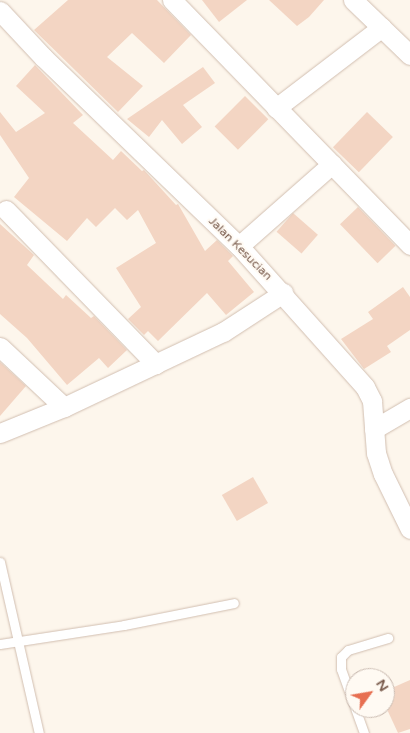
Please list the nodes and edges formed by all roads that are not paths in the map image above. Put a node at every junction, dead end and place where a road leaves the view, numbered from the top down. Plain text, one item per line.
1 (172, 0) edge
2 (353, 0) edge
3 (0, 11) edge
4 (382, 27) junction
5 (410, 54) edge
6 (276, 108) junction
7 (332, 164) junction
8 (6, 210) dead end
9 (410, 245) edge
10 (239, 246) junction
11 (283, 293) junction
12 (0, 348) edge
13 (156, 364) junction
14 (64, 407) junction
15 (410, 408) edge
16 (374, 429) junction
17 (0, 433) edge
18 (410, 529) edge
19 (0, 562) edge
20 (234, 603) dead end
21 (388, 638) dead end
22 (18, 641) junction
23 (0, 644) edge
24 (39, 733) edge
25 (364, 733) edge

1 - 6 street
2 - 4 street
3 - 10 street, Jalan Kesucian
4 - 5 street
4 - 6 street
6 - 7 street
7 - 9 street
7 - 10 street
8 - 13 street
10 - 11 street, Jalan Kesucian
11 - 13 street
11 - 16 street, Jalan Kesucian
12 - 14 street
13 - 14 street
14 - 17 street
15 - 16 street
16 - 18 street, Jalan Kesucian
19 - 22 lane
20 - 22 lane
21 - 25 lane
22 - 23 lane
22 - 24 lane

